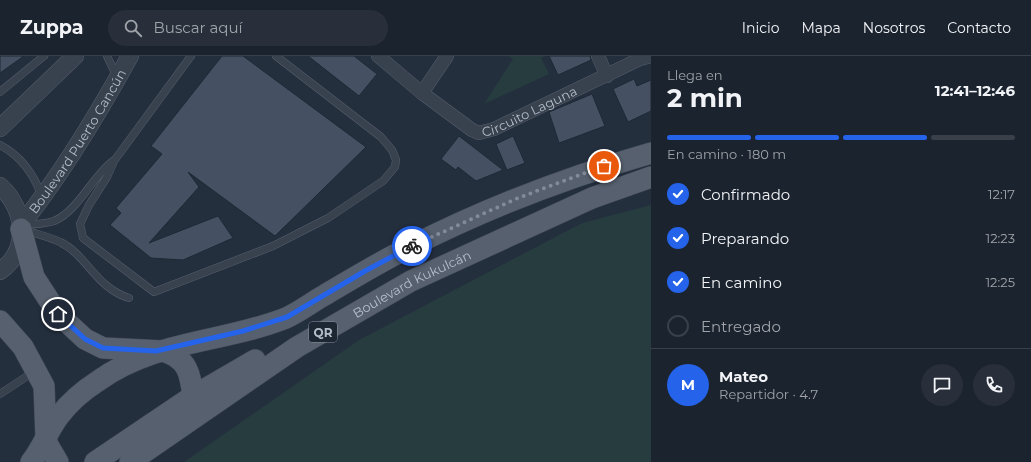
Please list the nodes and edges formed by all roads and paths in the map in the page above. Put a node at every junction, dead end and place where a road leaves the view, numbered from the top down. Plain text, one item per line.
1 (44, 56) edge
2 (75, 56) edge
3 (107, 56) edge
4 (130, 56) edge
5 (182, 56) edge
6 (191, 56) edge
7 (276, 56) edge
8 (378, 56) edge
9 (447, 56) edge
10 (598, 56) edge
11 (651, 56) edge
12 (185, 65) junction
13 (607, 76) junction
14 (118, 79) junction
15 (0, 92) edge
16 (422, 93) junction
17 (0, 128) edge
18 (0, 145) edge
19 (651, 153) edge
20 (114, 160) junction
21 (651, 177) edge
22 (0, 186) edge
23 (43, 199) junction
24 (21, 227) junction
25 (0, 271) edge
26 (128, 298) dead end
27 (0, 321) edge
28 (297, 347) junction
29 (156, 351) junction
30 (36, 370) junction
31 (0, 394) edge
32 (192, 396) junction
33 (46, 438) junction
34 (31, 462) edge
35 (58, 462) edge
36 (96, 462) edge
37 (130, 462) edge

1 - 15 lane
2 - 17 street
3 - 14 lane
4 - 14 street, Boulevard Puerto Cancún
5 - 12 lane
6 - 12 lane
7 - 20 lane
8 - 16 street, Circuito Laguna
9 - 16 street
10 - 13 street
11 - 13 street, Circuito Laguna
12 - 20 lane
13 - 16 street, Circuito Laguna
14 - 23 street, Boulevard Puerto Cancún
18 - 23 lane
19 - 29 main road, QR
20 - 24 lane
21 - 28 main road, Boulevard Kukulcán / QR
22 - 24 street
23 - 24 street, Boulevard Puerto Cancún
24 - 25 street
24 - 26 lane
24 - 29 main road
27 - 30 main road
28 - 32 main road
28 - 37 main road, Boulevard Kukulcán / QR
29 - 32 main road
29 - 33 main road, QR
30 - 31 lane
30 - 33 main road
32 - 36 main road
33 - 34 main road, QR
33 - 35 main road

